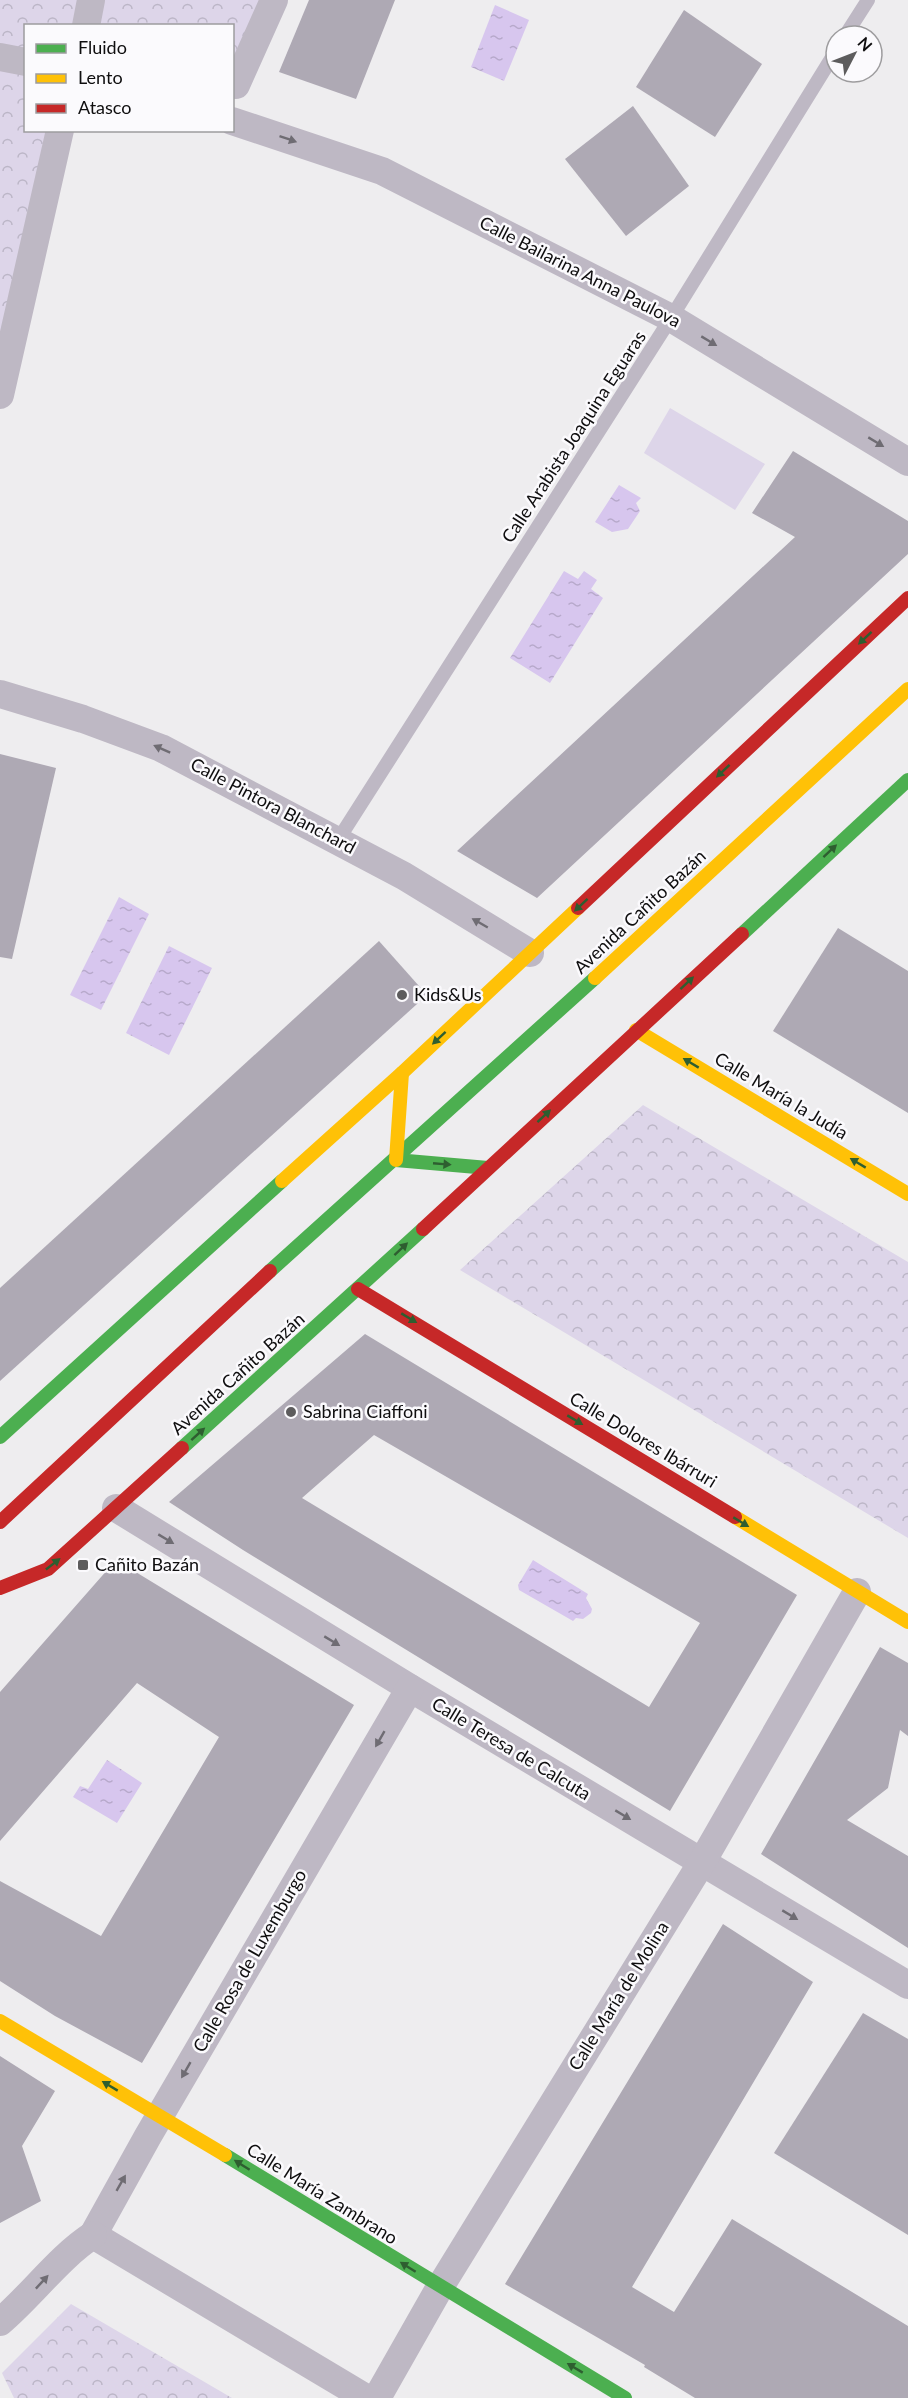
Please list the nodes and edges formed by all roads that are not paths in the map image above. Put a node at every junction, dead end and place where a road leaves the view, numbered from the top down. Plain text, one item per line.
1 (91, 0) edge
2 (274, 0) edge
3 (868, 0) edge
4 (86, 24) edge
5 (853, 24) edge
6 (0, 57) edge
7 (24, 62) edge
8 (824, 71) edge
9 (236, 85) dead end
10 (234, 122) edge
11 (60, 132) edge
12 (672, 318) junction
13 (0, 396) edge
14 (908, 462) edge
15 (908, 598) edge
16 (908, 689) edge
17 (0, 694) edge
18 (908, 780) edge
19 (338, 840) junction
20 (530, 952) junction
21 (636, 1030) junction
22 (402, 1073) junction
23 (396, 1160) junction
24 (488, 1168) junction
25 (908, 1194) edge
26 (358, 1288) junction
27 (0, 1437) edge
28 (116, 1508) junction
29 (0, 1522) edge
30 (0, 1588) edge
31 (857, 1592) junction
32 (908, 1623) edge
33 (410, 1688) junction
34 (702, 1862) junction
35 (908, 1985) edge
36 (0, 2021) edge
37 (160, 2116) junction
38 (93, 2235) junction
39 (440, 2287) junction
40 (0, 2322) edge
41 (366, 2398) edge
42 (377, 2398) edge
43 (626, 2398) edge

1 - 4 street
2 - 9 street
3 - 5 lane
6 - 7 street
8 - 12 lane, Calle Arabista Joaquina Eguaras
10 -> 12 street, Calle Bailarina Anna Paulova
11 - 13 street
12 -> 14 street, Calle Bailarina Anna Paulova
12 - 19 lane, Calle Arabista Joaquina Eguaras
15 -> 20 street
16 - 23 street, Avenida Cañito Bazán
19 -> 17 street, Calle Pintora Blanchard
21 -> 18 street, Avenida Cañito Bazán
20 -> 19 street, Calle Pintora Blanchard
20 -> 22 street
24 -> 21 street, Avenida Cañito Bazán
25 -> 21 street, Calle María la Judía
22 - 23 street
22 - 27 street
23 -> 24 street
23 - 29 street, Avenida Cañito Bazán
26 -> 24 street, Avenida Cañito Bazán
28 -> 26 street, Avenida Cañito Bazán
26 -> 31 street, Calle Dolores Ibárruri
30 -> 28 street, Avenida Cañito Bazán
28 -> 33 street, Calle Teresa de Calcuta
31 - 32 street, Calle Dolores Ibárruri
31 - 34 street, Calle María de Molina
33 -> 34 street, Calle Teresa de Calcuta
33 -> 37 street, Calle Rosa de Luxemburgo
34 -> 35 street, Calle Teresa de Calcuta
34 - 39 street, Calle María de Molina
37 -> 36 street, Calle María Zambrano
38 -> 37 street, Calle Rosa de Luxemburgo
39 -> 37 street, Calle María Zambrano
40 -> 38 street
38 - 41 street
39 - 42 street, Calle María de Molina
43 -> 39 street, Calle María Zambrano

